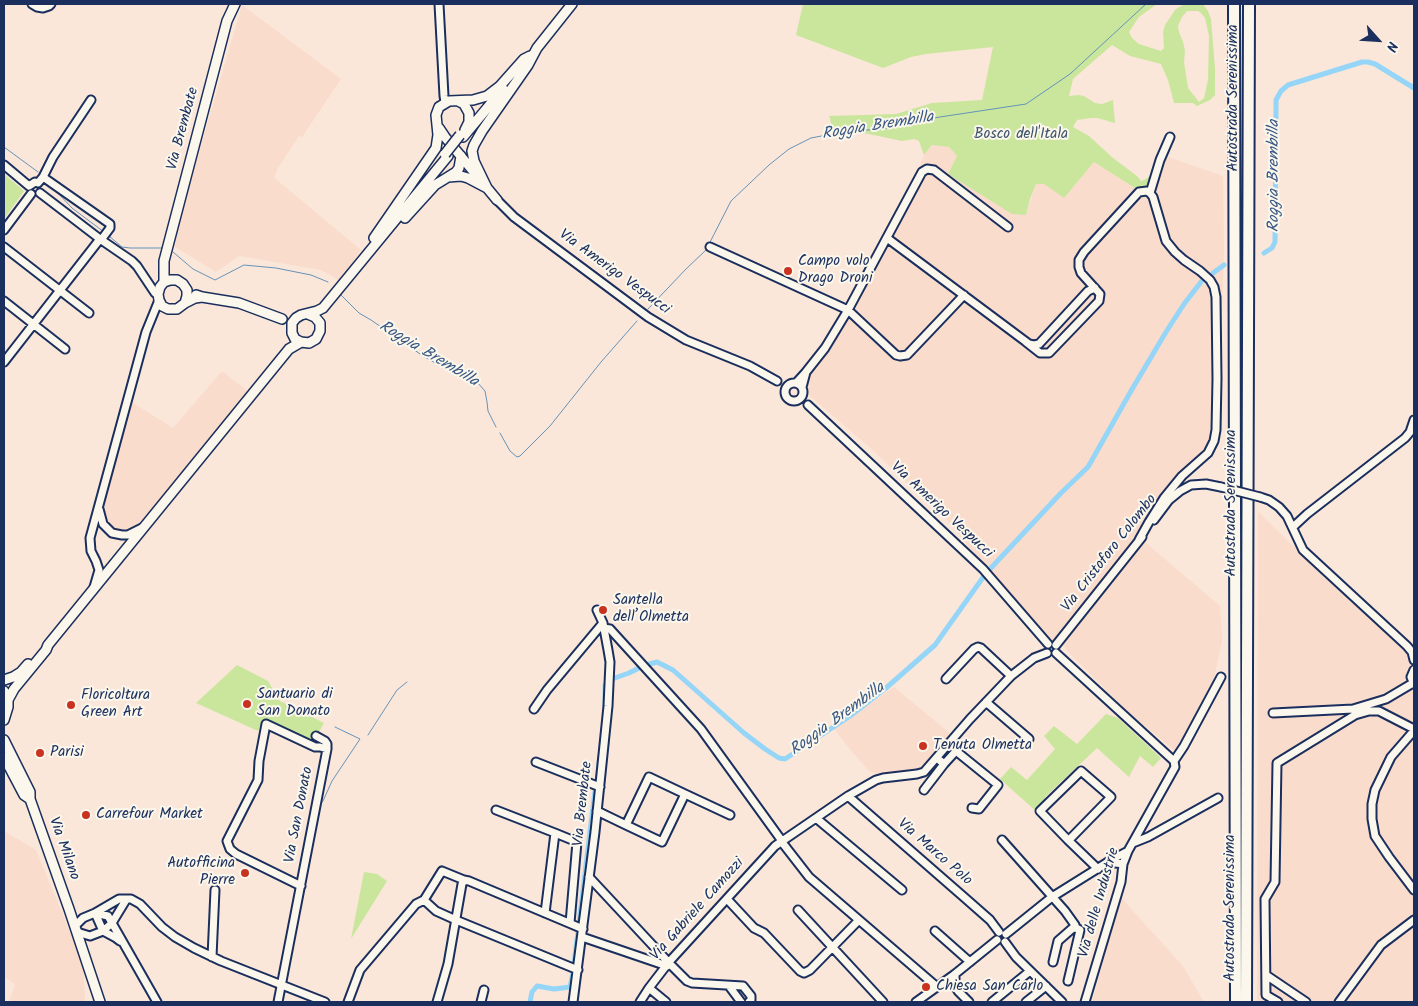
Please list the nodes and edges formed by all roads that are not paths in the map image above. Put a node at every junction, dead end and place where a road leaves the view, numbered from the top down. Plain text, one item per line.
1 (32, 4) edge
2 (51, 4) edge
3 (235, 4) edge
4 (439, 4) edge
5 (572, 4) edge
6 (1234, 4) edge
7 (1249, 4) edge
8 (537, 48) junction
9 (530, 56) junction
10 (91, 100) dead end
11 (456, 101) junction
12 (445, 102) junction
13 (437, 123) junction
14 (462, 136) junction
15 (1170, 137) dead end
16 (461, 156) junction
17 (4, 165) edge
18 (448, 177) junction
19 (40, 180) junction
20 (29, 186) junction
21 (487, 188) junction
22 (40, 192) junction
23 (1150, 193) junction
24 (32, 194) junction
25 (497, 200) joint
26 (1008, 227) dead end
27 (4, 230) edge
28 (103, 237) junction
29 (887, 238) junction
30 (710, 246) dead end
31 (4, 247) edge
32 (164, 261) junction
33 (356, 268) junction
34 (177, 280) junction
35 (1095, 288) junction
36 (187, 290) junction
37 (59, 291) junction
38 (160, 291) junction
39 (964, 295) junction
40 (202, 297) junction
41 (4, 301) edge
42 (185, 303) junction
43 (323, 308) junction
44 (168, 309) junction
45 (848, 310) junction
46 (89, 313) dead end
47 (308, 314) junction
48 (151, 318) junction
49 (296, 318) junction
50 (282, 319) junction
51 (320, 323) junction
52 (33, 324) junction
53 (292, 331) junction
54 (1043, 340) junction
55 (301, 342) junction
56 (1026, 342) junction
57 (65, 349) dead end
58 (289, 349) junction
59 (1054, 349) junction
60 (4, 362) edge
61 (799, 385) junction
62 (787, 387) junction
63 (800, 398) junction
64 (1414, 420) edge
65 (99, 504) junction
66 (1307, 514) junction
67 (1287, 516) junction
68 (145, 526) junction
69 (1293, 527) junction
70 (1139, 540) junction
71 (93, 589) junction
72 (597, 610) dead end
73 (604, 625) junction
74 (1048, 644) junction
75 (48, 645) junction
76 (1056, 649) junction
77 (1047, 652) junction
78 (1414, 660) edge
79 (1414, 670) edge
80 (1011, 676) junction
81 (1221, 677) dead end
82 (946, 679) dead end
83 (4, 680) edge
84 (1414, 683) edge
85 (4, 691) edge
86 (8, 700) junction
87 (986, 702) junction
88 (534, 709) dead end
89 (1273, 713) dead end
90 (4, 720) edge
91 (1413, 732) edge
92 (316, 736) dead end
93 (1029, 739) dead end
94 (4, 740) edge
95 (327, 749) junction
96 (1182, 750) junction
97 (1166, 754) junction
98 (4, 757) edge
99 (937, 758) junction
100 (536, 762) dead end
101 (1174, 762) junction
102 (944, 764) junction
103 (600, 787) junction
104 (924, 790) dead end
105 (685, 794) junction
106 (848, 796) junction
107 (1218, 798) dead end
108 (30, 799) junction
109 (972, 808) dead end
110 (496, 810) dead end
111 (597, 811) junction
112 (730, 815) dead end
113 (816, 818) junction
114 (626, 826) junction
115 (555, 833) junction
116 (1002, 840) dead end
117 (1069, 840) junction
118 (781, 841) junction
119 (1132, 843) junction
120 (1128, 851) junction
121 (1108, 862) junction
122 (1123, 867) junction
123 (1098, 869) junction
124 (589, 877) junction
125 (463, 882) junction
126 (301, 886) junction
127 (215, 890) dead end
128 (902, 890) dead end
129 (1414, 890) edge
130 (1052, 897) junction
131 (727, 899) junction
132 (126, 900) junction
133 (424, 900) junction
134 (104, 908) junction
135 (69, 909) junction
136 (798, 910) dead end
137 (95, 913) junction
138 (545, 913) junction
139 (83, 918) junction
140 (110, 920) junction
141 (456, 920) junction
142 (859, 920) junction
143 (1414, 920) edge
144 (570, 923) junction
145 (1074, 927) junction
146 (76, 929) junction
147 (935, 931) dead end
148 (103, 932) junction
149 (583, 933) junction
150 (1003, 933) junction
151 (90, 936) junction
152 (997, 940) junction
153 (1005, 942) junction
154 (123, 945) junction
155 (832, 947) junction
156 (212, 957) junction
157 (970, 962) junction
158 (1053, 962) dead end
159 (88, 964) junction
160 (668, 964) junction
161 (578, 970) junction
162 (1030, 971) junction
163 (955, 974) junction
164 (1266, 975) junction
165 (1068, 981) dead end
166 (282, 985) junction
167 (729, 986) junction
168 (1046, 986) junction
169 (937, 987) junction
170 (649, 988) junction
171 (484, 990) dead end
172 (100, 1002) edge
173 (157, 1002) edge
174 (278, 1002) edge
175 (324, 1002) edge
176 (348, 1002) edge
177 (437, 1002) edge
178 (481, 1002) edge
179 (573, 1002) edge
180 (640, 1002) edge
181 (666, 1002) edge
182 (742, 1002) edge
183 (749, 1002) edge
184 (883, 1002) edge
185 (916, 1002) edge
186 (969, 1002) edge
187 (992, 1002) edge
188 (1026, 1002) edge
189 (1062, 1002) edge
190 (1085, 1002) edge
191 (1236, 1002) edge
192 (1246, 1002) edge
193 (1278, 1002) edge
194 (1306, 1002) edge
195 (1339, 1002) edge

1 - 2 street
3 - 32 main road, Via Brembate
4 - 12 street
5 - 8 main road
6 - 191 highway, Autostrada Serenissima
7 - 192 highway, Autostrada Serenissima
8 - 9 main road
8 - 21 main road
9 - 11 main road
9 - 14 main road
10 - 19 street
11 - 12 main road
11 - 14 main road
12 - 13 main road
13 - 16 main road
13 - 33 main road
14 - 33 main road
15 - 23 street
16 - 18 main road
16 - 21 main road
17 - 20 street
18 - 21 main road
18 - 33 main road
19 - 20 street
19 - 22 street
19 - 28 street
20 - 24 street
21 - 25 main road
22 - 24 street
22 - 28 street
23 - 35 street
23 - 70 street
24 - 27 street
25 - 62 street, Via Amerigo Vespucci
26 - 29 street
28 - 37 street
28 - 38 street
29 - 39 street
29 - 45 street
30 - 45 street
31 - 37 street
32 - 34 main road
32 - 38 main road, Via Brembate
33 - 43 main road
34 - 36 main road
34 - 38 main road
35 - 54 street
35 - 59 street
36 - 40 main road
36 - 42 main road
37 - 46 street
37 - 52 street
38 - 44 main road
38 - 48 street
39 - 45 street
39 - 56 street
40 - 42 main road
40 - 50 main road
41 - 52 street
42 - 44 main road
43 - 47 main road
43 - 51 main road
44 - 48 street
45 - 61 street
47 - 49 main road
47 - 51 main road
48 - 65 street
49 - 50 main road
49 - 53 main road
50 - 53 main road
51 - 55 main road
52 - 57 street
52 - 60 street
53 - 55 main road
53 - 58 main road
54 - 56 street
54 - 59 street
55 - 58 main road
56 - 59 street
58 - 68 main road
61 - 62 street
61 - 63 street
62 - 63 street, Via Amerigo Vespucci
63 - 74 street, Via Amerigo Vespucci
64 - 66 street
65 - 68 street
65 - 71 street
66 - 67 street
66 - 69 street
67 - 69 street
67 - 70 street, Via Cristoforo Colombo, bridge
68 - 71 main road
69 - 78 street
70 - 76 street, Via Cristoforo Colombo
71 - 75 main road
72 - 73 street, Via Brembate
73 - 88 street
73 - 103 street, Via Brembate
73 - 118 street
74 - 76 street
74 - 77 street
75 - 83 main road
75 - 86 main road
76 - 77 street
76 - 97 street
77 - 80 street
79 - 84 street
80 - 82 street
80 - 87 street
81 - 96 street, Via delle Industrie
84 - 89 street
85 - 86 main road
86 - 90 main road
87 - 93 street
87 - 99 street
91 - 129 street
91 - 164 street
92 - 95 street, Via San Donato
94 - 108 main road, Via Milano
95 - 126 street, Via San Donato
95 - 126 street, Via San Donato
96 - 97 street
96 - 101 street, Via delle Industrie
97 - 101 street
98 - 108 main road, Via Milano
99 - 102 street
99 - 106 street
100 - 103 street
101 - 119 street, Via delle Industrie
102 - 104 street
102 - 109 street
103 - 111 street, Via Brembate
105 - 112 street
105 - 114 street
105 - 114 street
106 - 113 street
106 - 150 street, Via Marco Polo
107 - 119 street
108 - 135 main road, Via Milano
110 - 115 street
111 - 114 street
111 - 124 street, Via Brembate
113 - 118 street
113 - 128 street
115 - 138 street
115 - 144 street
116 - 130 street
117 - 117 street
117 - 123 street
118 - 131 street, Via Gabriele Camozzi
118 - 142 street
119 - 120 street, Via delle Industrie
120 - 121 street
120 - 122 street, Via delle Industrie
121 - 122 street
121 - 123 street
122 - 190 street, Via delle Industrie
123 - 130 street
124 - 149 street, Via Brembate
124 - 160 street
125 - 133 street
125 - 138 street
125 - 141 street
126 - 166 street, Via San Donato
127 - 156 street
130 - 145 street
130 - 150 street
131 - 155 street
131 - 160 street, Via Gabriele Camozzi
132 - 134 street
132 - 140 street
132 - 156 street
133 - 141 street
133 - 176 street
134 - 137 street
134 - 140 street
135 - 139 street
135 - 146 main road, Via Milano
136 - 155 street
137 - 139 street
137 - 140 street
137 - 148 street
138 - 144 street
139 - 146 street
140 - 148 street
140 - 154 street
141 - 161 street
141 - 177 street
142 - 155 street
142 - 169 street
143 - 195 street
144 - 149 street
145 - 158 street
145 - 165 street
146 - 151 street
146 - 159 main road, Via Milano
147 - 157 street
148 - 151 street
148 - 154 street
149 - 160 street
149 - 161 street, Via Brembate
150 - 152 street
150 - 153 street
151 - 159 street
152 - 153 street
152 - 157 street
153 - 162 street
154 - 173 street
155 - 184 street
156 - 166 street
157 - 163 street
159 - 172 main road, Via Milano
160 - 167 street
160 - 170 street, Via Gabriele Camozzi
161 - 179 street, Via Brembate
162 - 168 street
162 - 187 street
163 - 169 street
163 - 186 street
164 - 193 street
164 - 194 street
166 - 174 street, Via San Donato
166 - 175 street
167 - 182 street
167 - 183 street
168 - 188 street
168 - 189 street
169 - 185 street
170 - 180 street, Via Gabriele Camozzi
170 - 181 street
171 - 178 street

